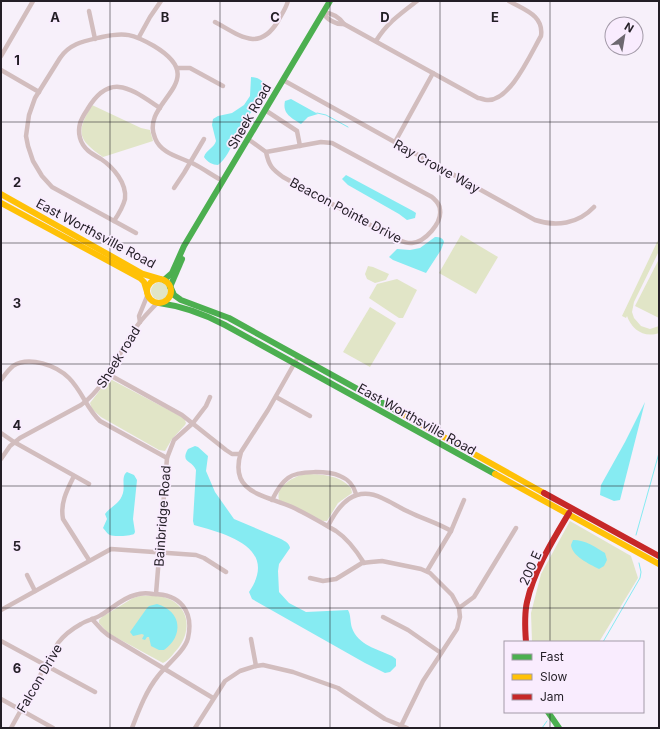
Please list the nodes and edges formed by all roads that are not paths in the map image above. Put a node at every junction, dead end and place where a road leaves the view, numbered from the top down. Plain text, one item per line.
1 (33, 1) edge
2 (161, 1) edge
3 (288, 1) edge
4 (330, 1) edge
5 (417, 1) edge
6 (509, 1) edge
7 (89, 11) dead end
8 (323, 12) junction
9 (215, 22) dead end
10 (139, 37) junction
11 (95, 39) junction
12 (376, 41) junction
13 (1, 56) edge
14 (176, 68) junction
15 (1, 70) edge
16 (433, 73) junction
17 (283, 80) junction
18 (223, 86) dead end
19 (39, 92) junction
20 (160, 108) junction
21 (265, 110) junction
22 (204, 139) dead end
23 (248, 140) junction
24 (395, 142) junction
25 (300, 146) junction
26 (266, 152) junction
27 (191, 162) junction
28 (223, 182) junction
29 (174, 188) dead end
30 (1, 194) edge
31 (1, 204) edge
32 (594, 207) dead end
33 (114, 222) junction
34 (136, 233) dead end
35 (188, 242) junction
36 (162, 280) junction
37 (170, 288) junction
38 (148, 293) junction
39 (158, 303) junction
40 (140, 322) junction
41 (298, 357) junction
42 (295, 364) junction
43 (108, 374) junction
44 (1, 380) edge
45 (210, 397) dead end
46 (276, 397) junction
47 (85, 402) junction
48 (310, 416) dead end
49 (193, 423) junction
50 (1, 433) edge
51 (14, 442) junction
52 (240, 454) junction
53 (167, 458) junction
54 (1, 459) edge
55 (74, 476) junction
56 (89, 484) dead end
57 (356, 494) junction
58 (272, 500) junction
59 (464, 500) dead end
60 (572, 508) junction
61 (568, 515) junction
62 (328, 526) junction
63 (516, 528) dead end
64 (451, 531) junction
65 (159, 552) junction
66 (659, 556) edge
67 (89, 560) junction
68 (364, 563) junction
69 (659, 564) edge
70 (427, 571) junction
71 (226, 572) dead end
72 (27, 574) dead end
73 (310, 578) dead end
74 (35, 591) junction
75 (156, 594) junction
76 (459, 608) junction
77 (1, 610) edge
78 (383, 617) dead end
79 (92, 619) junction
80 (252, 639) dead end
81 (1, 640) edge
82 (526, 641) edge
83 (441, 653) junction
84 (46, 665) junction
85 (256, 666) junction
86 (165, 669) junction
87 (95, 692) dead end
88 (213, 698) junction
89 (1, 699) edge
90 (21, 710) junction
91 (549, 713) edge
92 (400, 727) edge
93 (11, 728) edge
94 (53, 728) edge
95 (132, 728) edge
96 (195, 728) edge
97 (407, 728) edge
98 (559, 728) edge

1 - 13 street
2 - 10 street
3 - 9 street
4 - 8 main road, Sheek Road
5 - 12 street
6 - 16 street
7 - 11 street
8 - 12 street
8 - 17 main road, Sheek Road
10 - 11 street
10 - 14 street
11 - 19 street
12 - 16 street
14 - 18 street
14 - 20 street
15 - 19 street
16 - 24 street
17 - 21 main road, Sheek Road
17 - 24 street, Ray Crowe Way
19 - 33 street
20 - 27 street
20 - 33 street
21 - 23 main road, Sheek Road
21 - 25 street
22 - 27 street
23 - 26 street
23 - 28 main road, Sheek Road
24 - 32 street, Ray Crowe Way
25 - 26 street, Beacon Pointe Drive
25 - 26 street, Beacon Pointe Drive
27 - 28 street
27 - 29 street
28 - 35 main road, Sheek Road
30 - 36 main road, East Worthsville Road
31 - 38 main road, East Worthsville Road
33 - 34 street
35 - 36 main road, Sheek Road
35 - 37 main road, Sheek Road
36 - 37 main road
36 - 38 main road
37 - 39 main road
37 - 41 main road, East Worthsville Road
38 - 39 main road
38 - 40 street, Sheek road
39 - 40 street, Sheek road
39 - 42 main road, East Worthsville Road
40 - 43 street, Sheek road
41 - 42 street
41 - 60 main road, East Worthsville Road
42 - 46 street
42 - 61 main road, East Worthsville Road
43 - 47 street, Sheek road
43 - 49 street
44 - 47 street
45 - 49 street, Bainbridge Road
46 - 48 street
46 - 52 street
47 - 51 street, Sheek road
47 - 53 street
49 - 52 street
49 - 53 street, Bainbridge Road
50 - 51 street
51 - 54 street
51 - 55 street
52 - 58 street
53 - 65 street, Bainbridge Road
55 - 56 street
55 - 67 street
57 - 58 street
57 - 62 street
57 - 64 street
58 - 62 street
59 - 64 street
60 - 61 main road, 200 E
60 - 66 main road, East Worthsville Road
61 - 69 main road, East Worthsville Road
61 - 82 main road, 200 E
62 - 68 street
63 - 76 street
64 - 70 street
65 - 67 street
65 - 71 street
65 - 75 street, Bainbridge Road
67 - 74 street
68 - 70 street
68 - 73 street
70 - 76 street
72 - 74 street
74 - 77 street
75 - 79 street, Falcon Drive
75 - 86 street, Falcon Drive
76 - 83 street
78 - 83 street
79 - 84 street, Falcon Drive
79 - 86 street
80 - 85 street
81 - 84 street
83 - 92 street
84 - 87 street
84 - 90 street, Falcon Drive
85 - 88 street
85 - 92 street
86 - 88 street
86 - 95 street, Falcon Drive
88 - 96 street
89 - 90 street
90 - 93 street, Falcon Drive
90 - 94 street
91 - 98 main road
92 - 97 street

